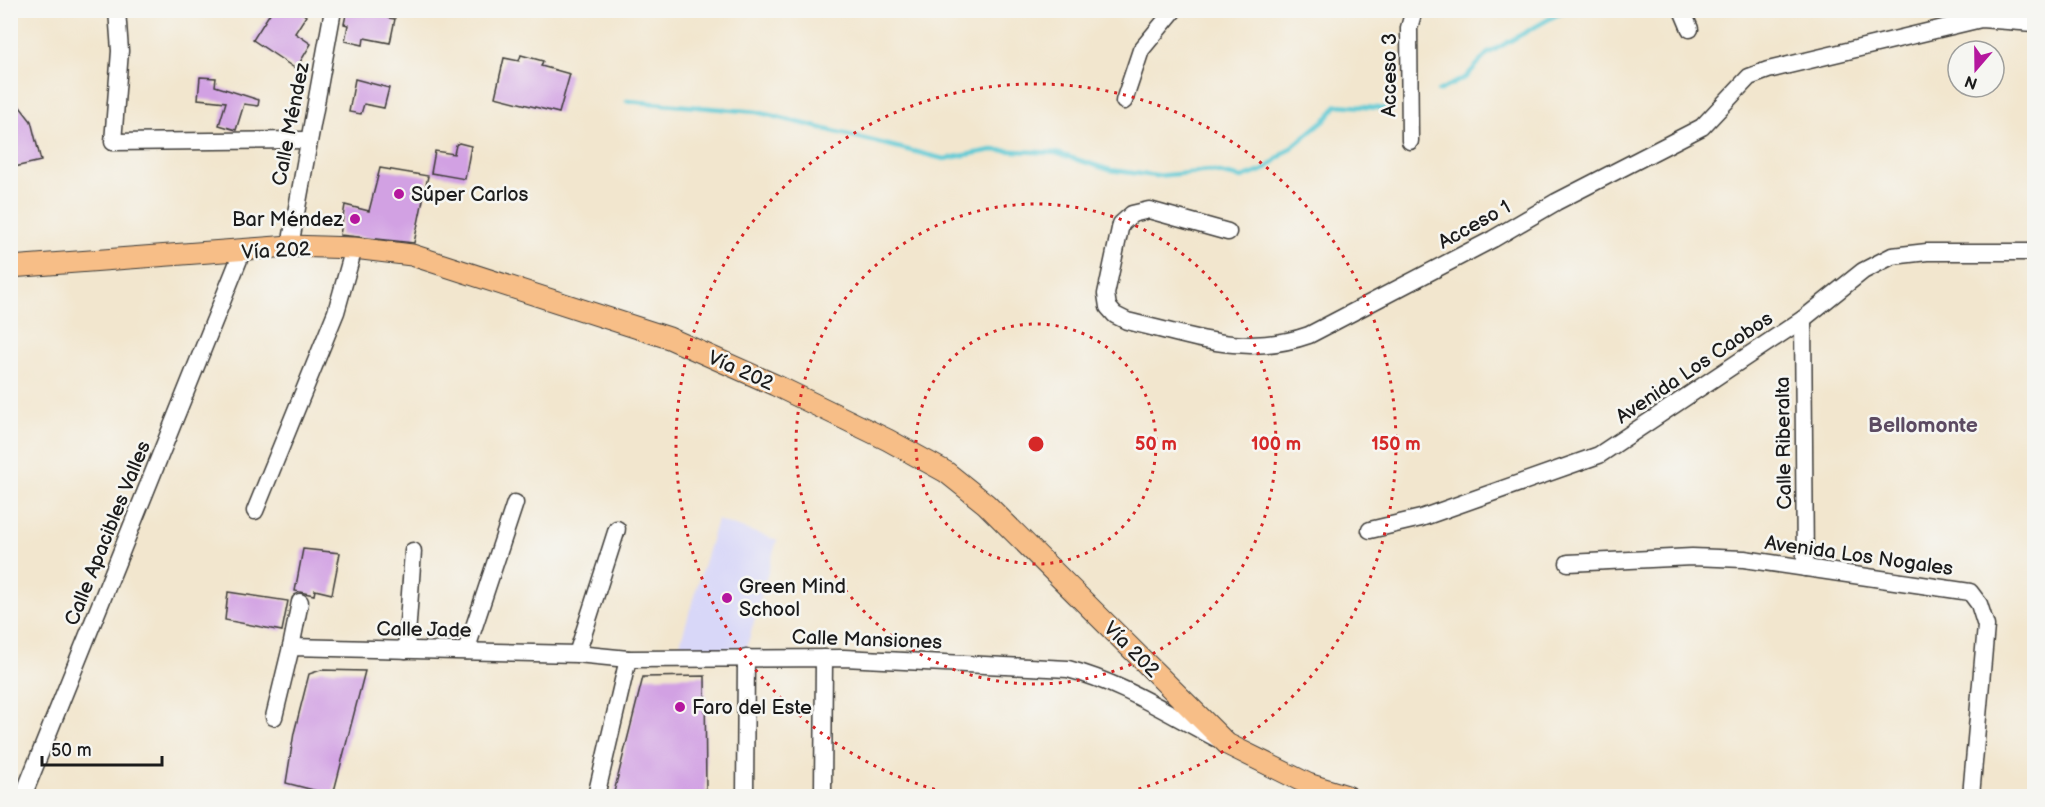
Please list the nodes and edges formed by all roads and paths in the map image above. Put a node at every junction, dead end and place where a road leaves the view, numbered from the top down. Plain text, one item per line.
1 (117, 10) edge
2 (333, 10) edge
3 (1174, 10) edge
4 (1414, 10) edge
5 (1682, 10) edge
6 (2034, 23) edge
7 (1690, 29) dead end
8 (1124, 101) dead end
9 (307, 140) junction
10 (1410, 141) dead end
11 (1228, 232) dead end
12 (290, 246) junction
13 (354, 248) junction
14 (242, 252) junction
15 (2034, 252) edge
16 (10, 267) edge
17 (1803, 319) junction
18 (515, 503) dead end
19 (255, 511) dead end
20 (617, 529) dead end
21 (1370, 530) dead end
22 (413, 551) dead end
23 (1568, 563) dead end
24 (1805, 568) junction
25 (300, 602) dead end
26 (291, 647) junction
27 (406, 650) junction
28 (465, 651) junction
29 (577, 654) junction
30 (746, 657) junction
31 (824, 658) junction
32 (628, 660) junction
33 (274, 717) dead end
34 (1227, 744) junction
35 (1306, 790) edge
36 (823, 792) dead end
37 (1335, 794) edge
38 (24, 796) edge
39 (596, 796) edge
40 (745, 796) edge
41 (1971, 796) edge

1 - 9 street
2 - 9 street, Calle Méndez
3 - 8 street
4 - 10 street, Acceso 3
5 - 7 street
6 - 11 street, Acceso 1
9 - 12 street, Calle Méndez
12 - 13 main road, Vía 202
12 - 14 main road, Vía 202
13 - 19 street
13 - 34 main road, Vía 202
14 - 16 main road, Vía 202
14 - 38 street, Calle Apacibles Valles
15 - 17 street, Avenida Los Caobos
17 - 21 street, Avenida Los Caobos
17 - 24 street, Calle Riberalta
18 - 28 street
20 - 29 street
22 - 27 street
23 - 24 street, Avenida Los Nogales
24 - 41 street, Avenida Los Nogales
25 - 26 street
26 - 27 street, Calle Jade
26 - 33 street
27 - 28 street, Calle Jade
28 - 29 street, Calle Jade
29 - 32 street, Calle Jade
30 - 31 street, Calle Mansiones
30 - 32 street, Calle Mansiones
30 - 40 street
31 - 34 street, Calle Mansiones
31 - 36 street
32 - 39 street
34 - 35 main road, Vía 202
35 - 37 main road, Vía 202

